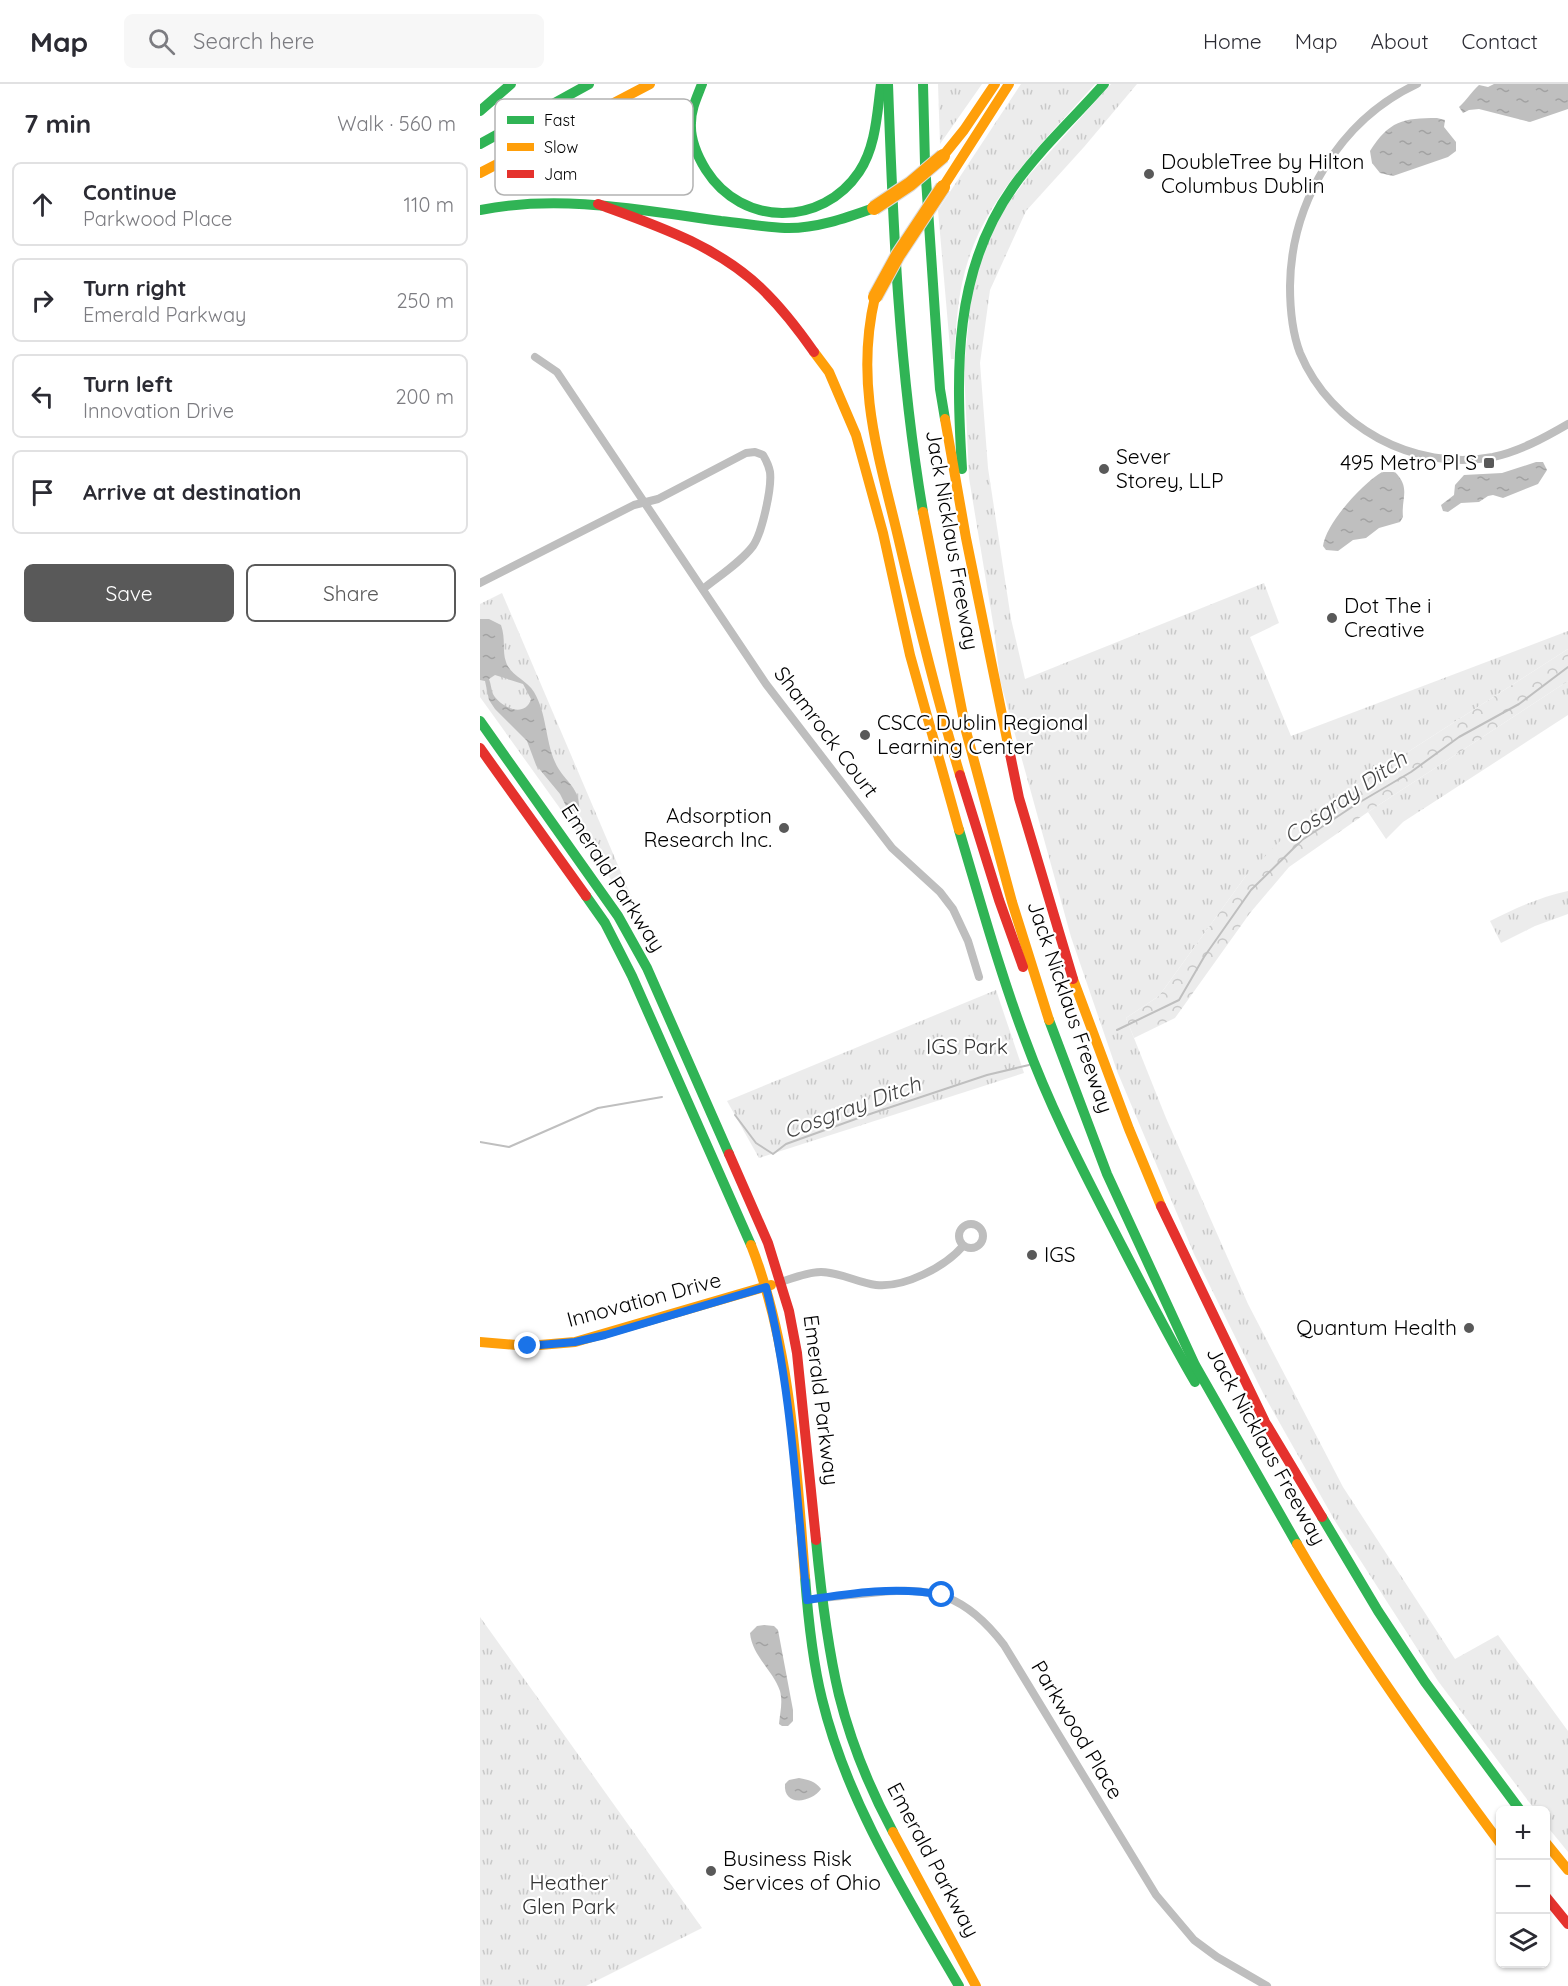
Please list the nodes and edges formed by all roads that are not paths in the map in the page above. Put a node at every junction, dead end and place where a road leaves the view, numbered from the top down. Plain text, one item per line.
1 (511, 84) edge
2 (578, 84) edge
3 (589, 84) edge
4 (650, 84) edge
5 (702, 84) edge
6 (881, 84) edge
7 (888, 84) edge
8 (923, 84) edge
9 (995, 84) edge
10 (1010, 84) edge
11 (1104, 84) edge
12 (1417, 84) edge
13 (553, 99) edge
14 (562, 99) edge
15 (621, 99) edge
16 (693, 109) edge
17 (480, 111) edge
18 (495, 134) edge
19 (495, 135) edge
20 (693, 140) edge
21 (481, 143) edge
22 (495, 165) edge
23 (480, 173) edge
24 (598, 204) junction
25 (480, 210) edge
26 (535, 357) dead end
27 (1568, 424) edge
28 (645, 503) junction
29 (969, 557) junction
30 (480, 583) edge
31 (703, 589) junction
32 (480, 721) edge
33 (480, 748) edge
34 (979, 977) dead end
35 (1070, 1076) junction
36 (963, 1246) dead end
37 (781, 1282) junction
38 (766, 1287) junction
39 (480, 1342) edge
40 (822, 1598) junction
41 (807, 1600) junction
42 (1329, 1600) junction
43 (1517, 1806) edge
44 (1496, 1838) edge
45 (1550, 1849) edge
46 (1568, 1870) edge
47 (1550, 1903) edge
48 (1568, 1924) edge
49 (959, 1986) edge
50 (976, 1986) edge
51 (1267, 1986) edge

1 - 17 main road
2 - 13 main road
3 - 14 main road
4 - 15 main road
5 - 16 main road
6 - 20 main road
7 - 35 main road, Jack Nicklaus Freeway
8 - 29 main road, Jack Nicklaus Freeway
9 - 24 main road, bridge
10 - 35 main road, bridge
11 - 29 main road
12 - 27 street
18 - 21 main road
19 - 21 main road
22 - 23 main road
24 - 25 main road
24 - 42 main road
26 - 28 street, Shamrock Court
28 - 30 street
28 - 31 street, Shamrock Court
28 - 31 street
29 - 43 main road, Jack Nicklaus Freeway
31 - 34 street, Shamrock Court
32 - 37 main road, Emerald Parkway
33 - 38 main road, Emerald Parkway
35 - 42 main road, Jack Nicklaus Freeway
36 - 37 street
37 - 38 main road, Innovation Drive
37 - 40 main road, Emerald Parkway
38 - 39 main road, Innovation Drive
38 - 41 main road, Emerald Parkway
40 - 41 street, Parkwood Place
40 - 50 main road, Emerald Parkway
40 - 51 street, Parkwood Place
41 - 49 main road, Emerald Parkway
42 - 44 main road, Jack Nicklaus Freeway
45 - 46 main road
47 - 48 main road

